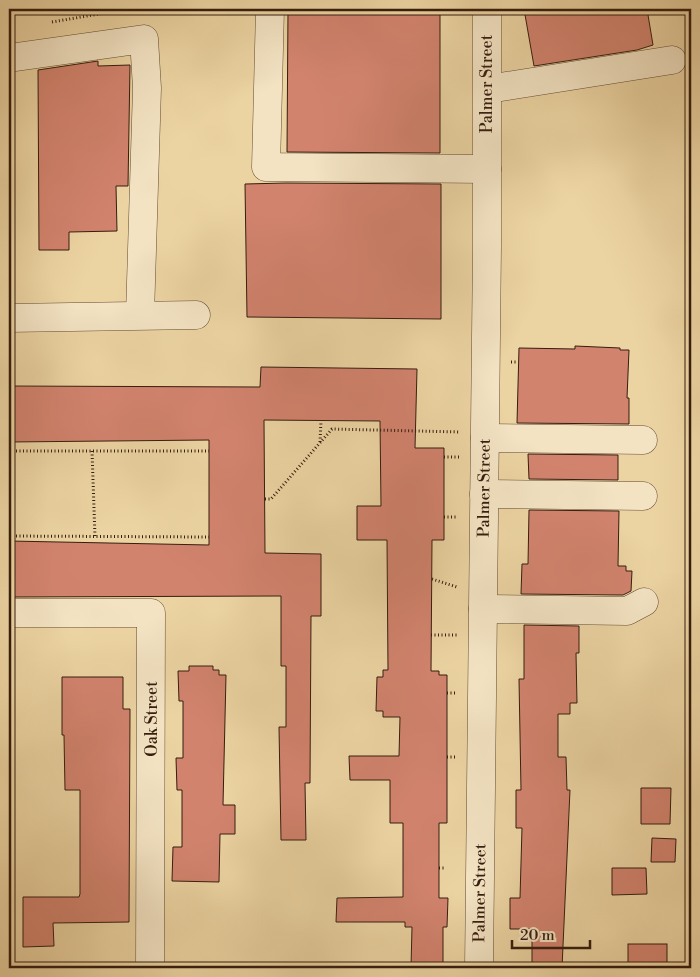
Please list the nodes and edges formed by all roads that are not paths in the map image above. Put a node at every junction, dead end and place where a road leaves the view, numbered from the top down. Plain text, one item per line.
1 (270, 9) edge
2 (487, 9) edge
3 (9, 58) edge
4 (672, 60) dead end
5 (488, 89) junction
6 (487, 169) junction
7 (140, 315) junction
8 (196, 315) dead end
9 (9, 318) edge
10 (476, 435) junction
11 (643, 440) dead end
12 (484, 494) junction
13 (642, 496) dead end
14 (644, 602) dead end
15 (483, 609) junction
16 (9, 613) edge
17 (150, 968) edge
18 (479, 968) edge

1 - 6 street
2 - 5 street, Palmer Street
3 - 7 street
4 - 5 street
5 - 6 street, Palmer Street
6 - 10 street, Palmer Street
7 - 8 street
7 - 9 street
10 - 11 street
10 - 12 street, Palmer Street
12 - 13 street
12 - 15 street, Palmer Street
14 - 15 street
15 - 18 street, Palmer Street
16 - 17 street, Oak Street

